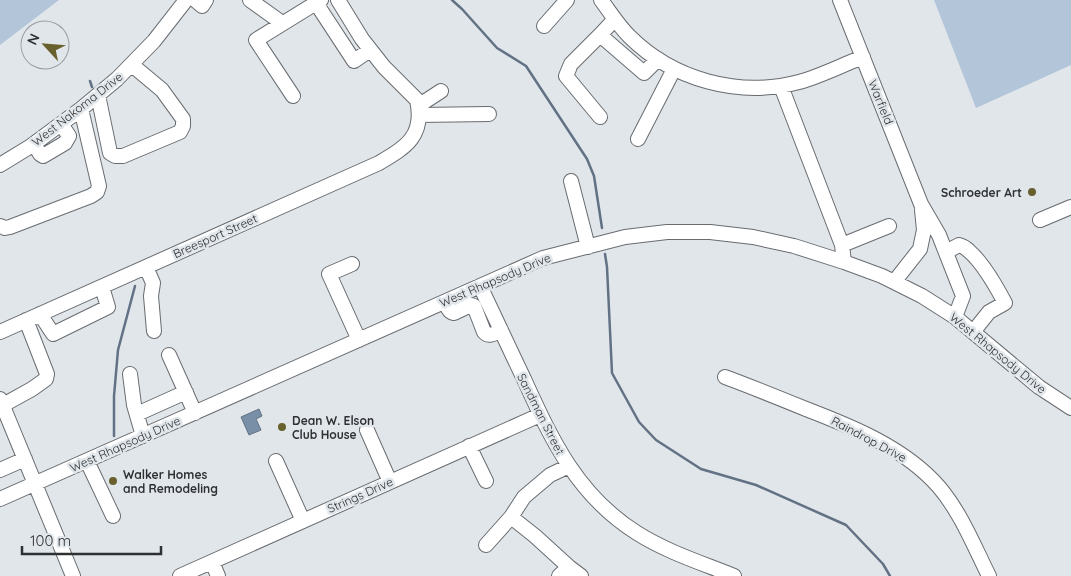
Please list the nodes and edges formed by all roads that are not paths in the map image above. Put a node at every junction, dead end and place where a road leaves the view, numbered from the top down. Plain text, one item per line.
1 (186, 0) edge
2 (195, 0) edge
3 (206, 0) edge
4 (250, 0) edge
5 (338, 0) edge
6 (567, 0) edge
7 (601, 0) edge
8 (840, 0) edge
9 (317, 1) edge
10 (615, 19) junction
11 (282, 23) junction
12 (544, 26) dead end
13 (600, 35) junction
14 (370, 50) junction
15 (863, 57) junction
16 (658, 59) junction
17 (132, 65) junction
18 (674, 68) junction
19 (781, 86) junction
20 (441, 91) dead end
21 (98, 95) junction
22 (294, 96) dead end
23 (81, 109) junction
24 (489, 114) dead end
25 (419, 116) junction
26 (600, 117) dead end
27 (638, 139) dead end
28 (0, 165) edge
29 (571, 181) dead end
30 (921, 204) junction
31 (1071, 206) edge
32 (1040, 220) dead end
33 (0, 226) edge
34 (889, 226) dead end
35 (842, 245) junction
36 (588, 246) junction
37 (946, 252) junction
38 (844, 262) junction
39 (352, 264) dead end
40 (146, 267) junction
41 (894, 282) junction
42 (480, 286) junction
43 (102, 287) junction
44 (446, 302) junction
45 (40, 314) junction
46 (955, 317) junction
47 (26, 320) junction
48 (501, 330) junction
49 (154, 331) dead end
50 (0, 332) edge
51 (974, 332) junction
52 (359, 340) junction
53 (169, 355) dead end
54 (130, 374) dead end
55 (725, 377) dead end
56 (186, 392) junction
57 (1, 402) edge
58 (1071, 408) edge
59 (195, 413) junction
60 (137, 414) junction
61 (540, 415) junction
62 (367, 430) dead end
63 (144, 436) junction
64 (469, 446) junction
65 (24, 459) junction
66 (88, 461) junction
67 (276, 461) dead end
68 (569, 466) junction
69 (0, 470) edge
70 (486, 481) dead end
71 (390, 482) junction
72 (35, 484) junction
73 (0, 500) edge
74 (114, 516) dead end
75 (512, 517) junction
76 (303, 521) junction
77 (486, 545) dead end
78 (212, 562) junction
79 (564, 571) edge
80 (73, 576) edge
81 (180, 576) edge
82 (218, 576) edge
83 (581, 576) edge
84 (734, 576) edge
85 (989, 576) edge

1 - 17 street, West Nakoma Drive
2 - 3 street
4 - 11 street
5 - 14 street
6 - 12 street
7 - 10 street
8 - 15 street, Warfield
9 - 11 street
9 - 14 street
10 - 13 street
10 - 16 street
11 - 22 street
13 - 16 street
13 - 26 street
14 - 25 street
15 - 19 street
15 - 30 street, Warfield
16 - 18 street
17 - 21 street, West Nakoma Drive
17 - 21 street
18 - 19 street
18 - 27 street
19 - 35 street
20 - 25 street
21 - 23 street, West Nakoma Drive
23 - 28 street, West Nakoma Drive
23 - 33 street
24 - 25 street
25 - 40 street, Breesport Street
29 - 36 street
30 - 37 street, Warfield
30 - 41 street, Warfield
31 - 32 street
34 - 35 street
35 - 38 street
36 - 38 street, West Rhapsody Drive
36 - 42 street, West Rhapsody Drive
37 - 46 street, Warfield
37 - 51 street
38 - 41 street, West Rhapsody Drive
39 - 52 street
40 - 43 street, Breesport Street
40 - 49 street
41 - 46 street, West Rhapsody Drive
42 - 44 street, West Rhapsody Drive
42 - 48 street, Sandman Street
43 - 45 street, Breesport Street
43 - 45 street
44 - 48 street
44 - 52 street, West Rhapsody Drive
45 - 47 street, Breesport Street
46 - 51 street, West Rhapsody Drive
47 - 50 street, Breesport Street
47 - 57 street
48 - 61 street, Sandman Street
51 - 58 street, West Rhapsody Drive
52 - 59 street, West Rhapsody Drive
53 - 56 street
54 - 60 street
55 - 85 street, Raindrop Drive
56 - 59 street
56 - 60 street
57 - 65 street
59 - 63 street, West Rhapsody Drive
60 - 63 street
61 - 64 street, Strings Drive
61 - 68 street, Sandman Street
62 - 71 street
63 - 66 street, West Rhapsody Drive
64 - 70 street
64 - 71 street, Strings Drive
65 - 69 street
65 - 72 street
66 - 72 street, West Rhapsody Drive
66 - 74 street
67 - 76 street
68 - 75 street
68 - 84 street, Sandman Street
71 - 76 street, Strings Drive
72 - 73 street, West Rhapsody Drive
72 - 80 street
75 - 77 street
75 - 79 street
76 - 78 street, Strings Drive
78 - 81 street, Strings Drive
78 - 82 street
79 - 83 street

